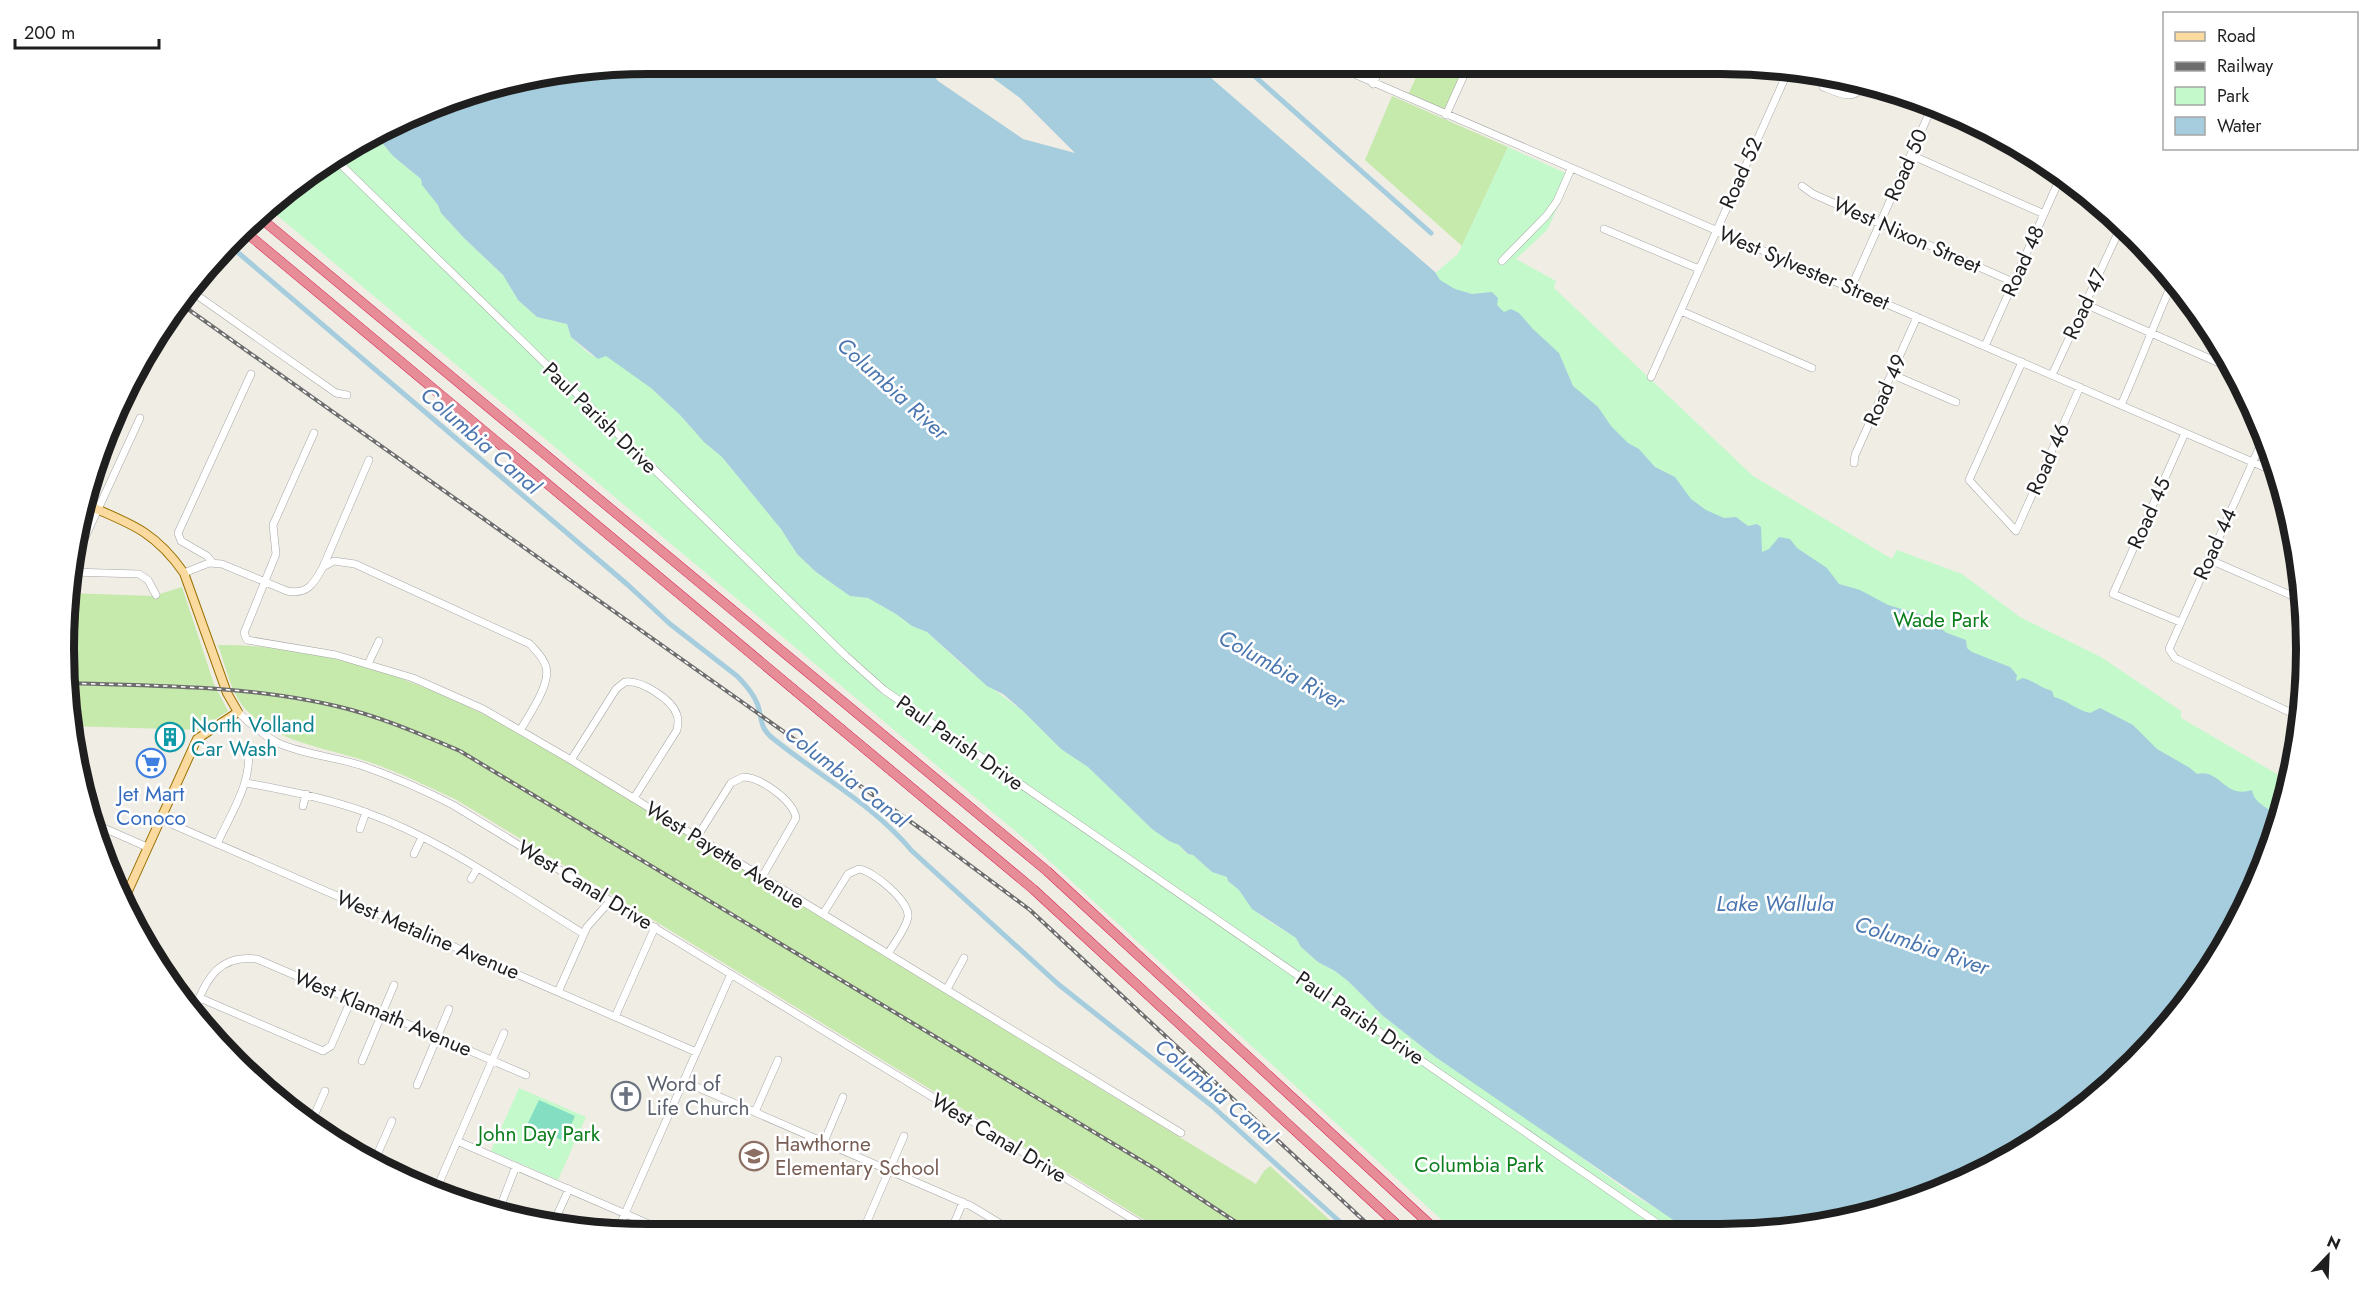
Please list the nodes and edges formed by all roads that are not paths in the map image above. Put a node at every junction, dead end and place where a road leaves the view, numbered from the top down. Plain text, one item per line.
1 (1352, 74) edge
2 (1378, 74) edge
3 (1464, 74) edge
4 (1784, 77) edge
5 (1373, 84) junction
6 (1822, 87) dead end
7 (1860, 91) edge
8 (1929, 113) edge
9 (1446, 115) junction
10 (1911, 155) junction
11 (340, 164) edge
12 (1571, 169) junction
13 (2058, 183) edge
14 (1802, 186) dead end
15 (2044, 214) junction
16 (264, 221) edge
17 (1880, 222) junction
18 (1604, 229) dead end
19 (1716, 230) junction
20 (2118, 233) dead end
21 (249, 235) edge
22 (1502, 261) dead end
23 (1699, 269) junction
24 (2013, 282) junction
25 (1851, 288) junction
26 (2170, 289) edge
27 (196, 294) edge
28 (2085, 304) junction
29 (1681, 311) junction
30 (1917, 317) junction
31 (2152, 333) junction
32 (1985, 346) junction
33 (2022, 362) junction
34 (2217, 362) joint
35 (2220, 363) edge
36 (1812, 368) dead end
37 (251, 374) dead end
38 (1891, 374) junction
39 (2052, 375) junction
40 (1651, 377) dead end
41 (2080, 387) junction
42 (347, 395) dead end
43 (1956, 402) dead end
44 (2121, 405) junction
45 (140, 418) dead end
46 (314, 433) dead end
47 (2185, 433) junction
48 (2259, 446) edge
49 (369, 460) dead end
50 (2252, 462) junction
51 (1854, 463) dead end
52 (2267, 469) edge
53 (92, 507) edge
54 (99, 510) junction
55 (85, 538) edge
56 (2208, 559) junction
57 (213, 563) junction
58 (323, 567) junction
59 (78, 572) edge
60 (184, 573) junction
61 (264, 582) junction
62 (156, 590) dead end
63 (2294, 597) edge
64 (2180, 622) junction
65 (378, 641) dead end
66 (368, 664) junction
67 (238, 712) junction
68 (2293, 714) edge
69 (521, 729) junction
70 (248, 748) dead end
71 (571, 760) junction
72 (246, 783) junction
73 (306, 794) junction
74 (634, 798) junction
75 (303, 806) dead end
76 (366, 812) junction
77 (160, 819) junction
78 (102, 827) edge
79 (360, 829) dead end
80 (422, 837) junction
81 (697, 837) junction
82 (217, 844) junction
83 (147, 847) junction
84 (414, 854) dead end
85 (477, 869) junction
86 (762, 877) junction
87 (471, 879) dead end
88 (127, 892) edge
89 (610, 901) junction
90 (823, 914) junction
91 (655, 927) junction
92 (584, 934) junction
93 (888, 954) junction
94 (964, 958) dead end
95 (731, 974) junction
96 (394, 985) dead end
97 (947, 989) junction
98 (558, 992) junction
99 (200, 998) junction
100 (351, 999) junction
101 (197, 1005) edge
102 (449, 1009) dead end
103 (382, 1013) junction
104 (615, 1017) junction
105 (504, 1033) dead end
106 (437, 1037) junction
107 (696, 1052) junction
108 (778, 1060) dead end
109 (362, 1061) dead end
110 (493, 1061) junction
111 (526, 1075) dead end
112 (683, 1081) junction
113 (417, 1085) dead end
114 (326, 1090) dead end
115 (843, 1097) dead end
116 (755, 1112) junction
117 (314, 1117) edge
118 (392, 1121) dead end
119 (1181, 1133) dead end
120 (904, 1136) dead end
121 (457, 1141) junction
122 (824, 1142) junction
123 (377, 1156) edge
124 (516, 1166) junction
125 (889, 1170) junction
126 (438, 1184) edge
127 (569, 1189) junction
128 (963, 1202) junction
129 (501, 1205) edge
130 (625, 1213) junction
131 (556, 1217) edge
132 (621, 1223) edge
133 (650, 1224) edge
134 (866, 1224) edge
135 (954, 1224) edge
136 (999, 1224) edge
137 (1141, 1224) edge
138 (1396, 1224) edge
139 (1429, 1224) edge
140 (1659, 1224) edge

1 - 5 street, West Sylvester Street
2 - 5 street
3 - 9 street
4 - 19 street, Road 52
5 - 9 street, West Sylvester Street
6 - 7 street
8 - 10 street, Road 50
9 - 12 street, West Sylvester Street
10 - 15 street
10 - 17 street, Road 50
11 - 140 street, Paul Parish Drive
12 - 19 street, West Sylvester Street
12 - 22 street
13 - 15 street, Road 48
14 - 17 street, West Nixon Street
15 - 24 street, Road 48
16 - 139 highway
17 - 24 street, West Nixon Street
17 - 25 street, Road 50
18 - 23 street
19 - 23 street, Road 52
19 - 25 street, West Sylvester Street
20 - 28 street, Road 47
21 - 138 highway
23 - 29 street, Road 52
24 - 32 street, Road 48
25 - 30 street, West Sylvester Street
26 - 31 street
27 - 42 street
28 - 31 street
28 - 39 street, Road 47
29 - 36 street
29 - 40 street, Road 52
30 - 32 street, West Sylvester Street
30 - 38 street, Road 49
31 - 34 street
31 - 44 street
32 - 33 street, West Sylvester Street
33 - 39 street, West Sylvester Street
33 - 41 street, Road 46
34 - 35 street
37 - 57 street
38 - 43 street
38 - 51 street, Road 49
39 - 41 street, West Sylvester Street
41 - 44 street, West Sylvester Street
44 - 47 street, West Sylvester Street
45 - 54 street
46 - 61 street
47 - 50 street, West Sylvester Street
47 - 64 street, Road 45
48 - 50 street, Road 44
49 - 58 street
50 - 52 street, West Sylvester Street
50 - 56 street, Road 44
53 - 54 main road, West Canal Drive
54 - 55 street
54 - 60 main road, West Canal Drive
56 - 63 street
56 - 64 street, Road 44
57 - 60 street
57 - 61 street
58 - 61 street
58 - 69 street
59 - 62 street
60 - 67 main road, West Canal Drive
61 - 66 street, West Payette Avenue
64 - 68 street, Road 44
65 - 66 street
66 - 69 street, West Payette Avenue
67 - 77 main road
67 - 89 street, West Canal Drive
69 - 71 street, West Payette Avenue
70 - 72 street
71 - 74 street, West Payette Avenue
71 - 74 street
72 - 73 street
72 - 82 street
73 - 75 street
73 - 76 street
74 - 81 street, West Payette Avenue
76 - 79 street
76 - 80 street
77 - 82 street, West Metaline Avenue
77 - 83 main road
78 - 83 street
80 - 84 street
80 - 85 street
81 - 86 street, West Payette Avenue
81 - 86 street
82 - 98 street, West Metaline Avenue
83 - 88 main road
85 - 87 street
85 - 92 street
86 - 90 street, West Payette Avenue
89 - 91 street, West Canal Drive
89 - 92 street
90 - 93 street, West Payette Avenue
90 - 93 street
91 - 95 street, West Canal Drive
91 - 104 street
92 - 98 street
93 - 97 street, West Payette Avenue
94 - 97 street
95 - 107 street
95 - 137 street, West Canal Drive
96 - 103 street
97 - 119 street, West Payette Avenue
98 - 104 street, West Metaline Avenue
99 - 100 street, West Klamath Avenue
99 - 100 street
99 - 101 street
100 - 103 street, West Klamath Avenue
102 - 106 street
103 - 106 street, West Klamath Avenue
103 - 109 street
104 - 107 street, West Metaline Avenue
105 - 110 street
106 - 110 street, West Klamath Avenue
106 - 113 street
107 - 112 street
108 - 116 street
110 - 111 street, West Klamath Avenue
110 - 121 street
112 - 116 street
112 - 130 street
114 - 117 street
115 - 122 street
116 - 122 street
118 - 123 street
120 - 125 street
121 - 124 street
121 - 126 street
122 - 125 street
124 - 127 street
124 - 129 street
125 - 128 street
125 - 134 street
127 - 130 street
127 - 131 street
128 - 135 street
128 - 136 street
130 - 132 street
130 - 133 street

